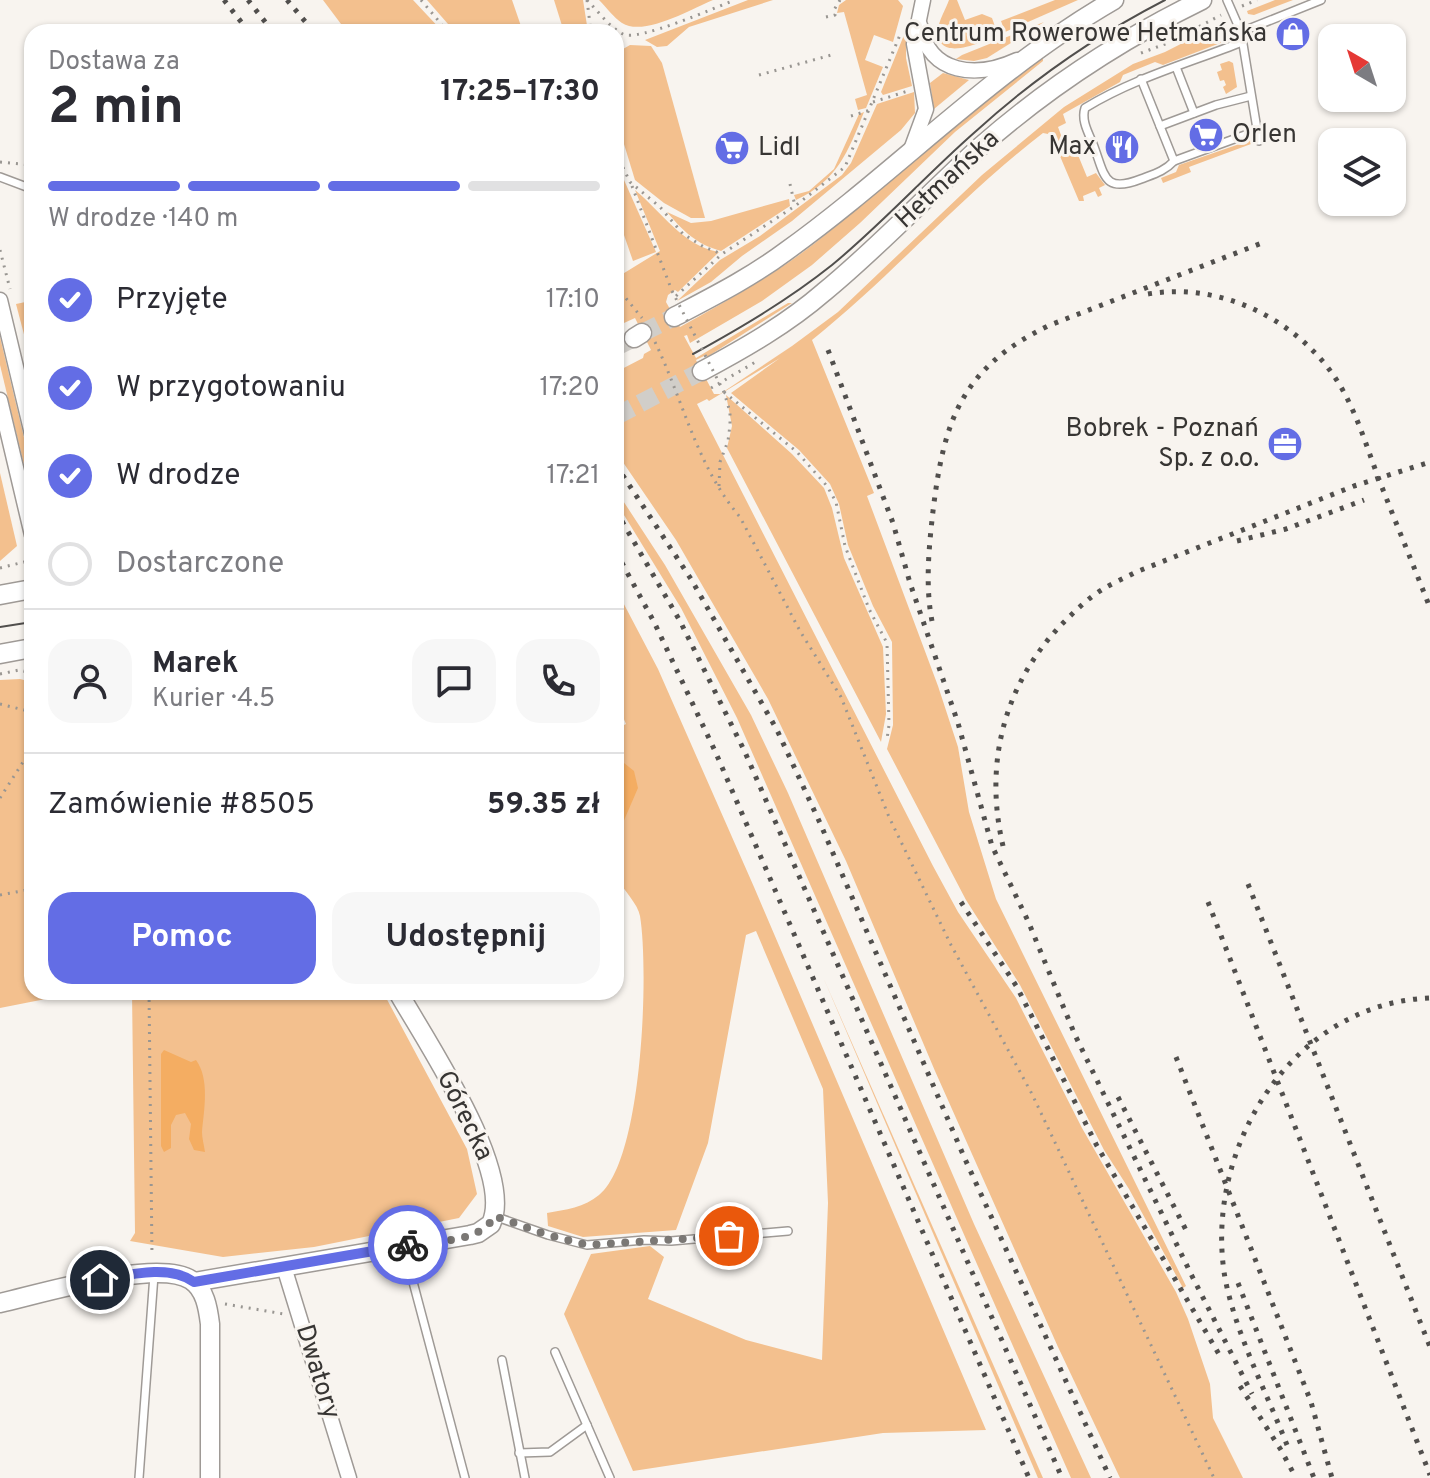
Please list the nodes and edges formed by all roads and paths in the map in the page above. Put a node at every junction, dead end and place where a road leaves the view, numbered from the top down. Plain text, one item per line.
1 (421, 0) edge
2 (587, 0) edge
3 (735, 0) edge
4 (840, 0) edge
5 (923, 0) edge
6 (1114, 0) edge
7 (1202, 0) edge
8 (1227, 0) edge
9 (1257, 0) edge
10 (1321, 0) edge
11 (1232, 10) junction
12 (919, 16) junction
13 (826, 17) dead end
14 (441, 24) edge
15 (590, 24) edge
16 (612, 24) edge
17 (901, 32) dead end
18 (1241, 32) junction
19 (624, 35) edge
20 (1242, 42) junction
21 (1034, 51) junction
22 (835, 54) dead end
23 (1137, 54) dead end
24 (1176, 67) junction
25 (759, 75) dead end
26 (1141, 79) junction
27 (1251, 96) junction
28 (870, 110) junction
29 (1194, 113) junction
30 (851, 116) dead end
31 (1160, 126) junction
32 (1256, 131) junction
33 (1259, 141) dead end
34 (907, 154) junction
35 (1174, 161) junction
36 (0, 162) edge
37 (24, 164) edge
38 (624, 170) edge
39 (0, 177) edge
40 (630, 182) junction
41 (790, 184) dead end
42 (24, 186) edge
43 (795, 206) junction
44 (722, 254) junction
45 (679, 294) dead end
46 (624, 299) edge
47 (0, 300) edge
48 (674, 317) tunnel mouth
49 (768, 354) dead end
50 (702, 371) tunnel mouth
51 (711, 388) dead end
52 (724, 392) junction
53 (0, 400) edge
54 (24, 400) edge
55 (718, 487) junction
56 (24, 501) edge
57 (0, 562) edge
58 (24, 562) edge
59 (2, 567) edge
60 (24, 590) edge
61 (0, 595) edge
62 (24, 650) edge
63 (0, 654) edge
64 (24, 671) edge
65 (0, 674) edge
66 (0, 704) edge
67 (24, 710) edge
68 (887, 739) dead end
69 (24, 760) edge
70 (0, 798) edge
71 (24, 890) edge
72 (0, 895) edge
73 (149, 1000) edge
74 (402, 1000) edge
75 (494, 1216) junction
76 (788, 1231) dead end
77 (403, 1246) junction
78 (284, 1267) junction
79 (154, 1273) junction
80 (194, 1282) junction
81 (0, 1303) edge
82 (221, 1303) dead end
83 (290, 1323) dead end
84 (555, 1352) dead end
85 (502, 1360) dead end
86 (587, 1425) junction
87 (519, 1453) junction
88 (139, 1478) edge
89 (210, 1478) edge
90 (349, 1478) edge
91 (465, 1478) edge
92 (525, 1478) edge
93 (610, 1478) edge
94 (1214, 1478) edge

1 - 14 path
2 - 15 path
2 - 16 path
3 - 19 path
4 - 13 path
5 - 12 street
6 - 21 main road, Hetmańska
7 - 50 main road, Hetmańska
8 - 11 lane
9 - 11 path
10 - 18 lane
11 - 18 lane
11 - 23 path
12 - 21 street
12 - 34 street
17 - 28 path
18 - 20 lane
20 - 24 lane
20 - 27 lane
21 - 34 main road, Hetmańska
22 - 25 path
24 - 26 lane
24 - 29 lane
26 - 31 lane
26 - 35 lane
27 - 29 lane
27 - 32 lane
28 - 30 path
28 - 43 path
29 - 31 lane
31 - 35 lane
32 - 33 lane
32 - 35 lane
34 - 48 main road, Hetmańska
36 - 37 path
38 - 40 path
39 - 42 lane
40 - 44 path
40 - 52 path, bridge
41 - 43 path
43 - 44 path
44 - 45 path
46 - 55 path
47 - 54 street
49 - 51 path
52 - 55 path
52 - 68 path
53 - 56 street
55 - 94 path
57 - 59 path
58 - 59 path
60 - 61 main road
62 - 63 main road
64 - 65 path
66 - 67 path
69 - 70 path
71 - 72 path
73 - 79 path
74 - 75 main road, Górecka
75 - 76 lane
75 - 77 main road
77 - 78 main road
77 - 91 lane
78 - 80 main road
78 - 90 street, Dwatory
79 - 80 main road
79 - 81 main road
79 - 88 lane
80 - 89 main road
82 - 83 path
84 - 86 lane
85 - 87 lane
86 - 87 lane
86 - 93 lane
87 - 92 lane

